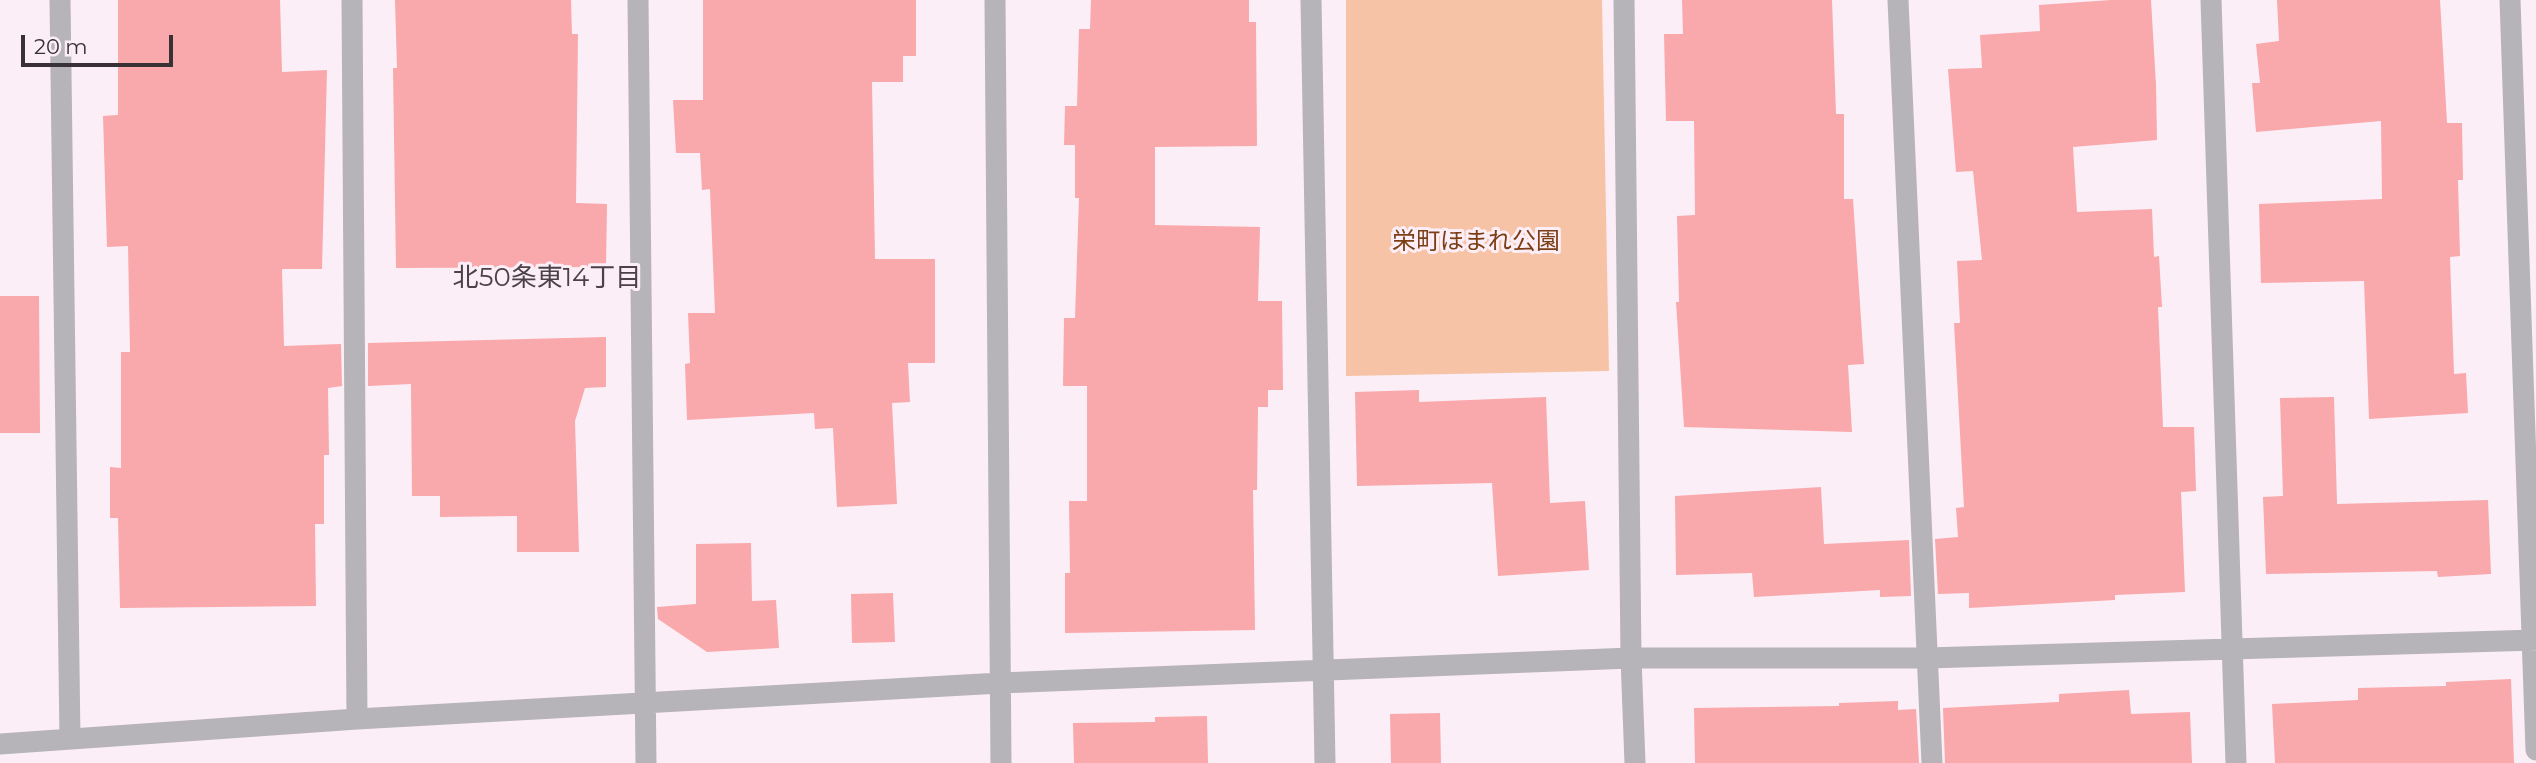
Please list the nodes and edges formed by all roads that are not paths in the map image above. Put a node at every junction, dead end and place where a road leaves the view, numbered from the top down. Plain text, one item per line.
1 (60, 0) edge
2 (352, 0) edge
3 (638, 0) edge
4 (995, 0) edge
5 (1311, 0) edge
6 (1624, 0) edge
7 (1898, 0) edge
8 (2211, 0) edge
9 (2510, 0) edge
10 (2534, 640) edge
11 (2232, 649) junction
12 (1927, 658) junction
13 (1631, 659) junction
14 (1324, 671) junction
15 (1000, 683) junction
16 (646, 703) junction
17 (357, 719) junction
18 (70, 739) junction
19 (0, 744) edge
20 (2536, 750) edge
21 (646, 763) edge
22 (1000, 763) edge
23 (1325, 763) edge
24 (1635, 763) edge
25 (1932, 763) edge
26 (2236, 763) edge

1 - 18 street
2 - 17 street
3 - 16 street
4 - 15 street
5 - 14 street
6 - 13 street
7 - 12 street
8 - 11 street
9 - 10 street
10 - 11 street
10 - 20 street
11 - 12 street
11 - 26 street
12 - 13 street
12 - 25 street
13 - 14 street
13 - 24 street
14 - 15 street
14 - 23 street
15 - 16 street
15 - 22 street
16 - 17 street
16 - 21 street
17 - 18 street
18 - 19 street

